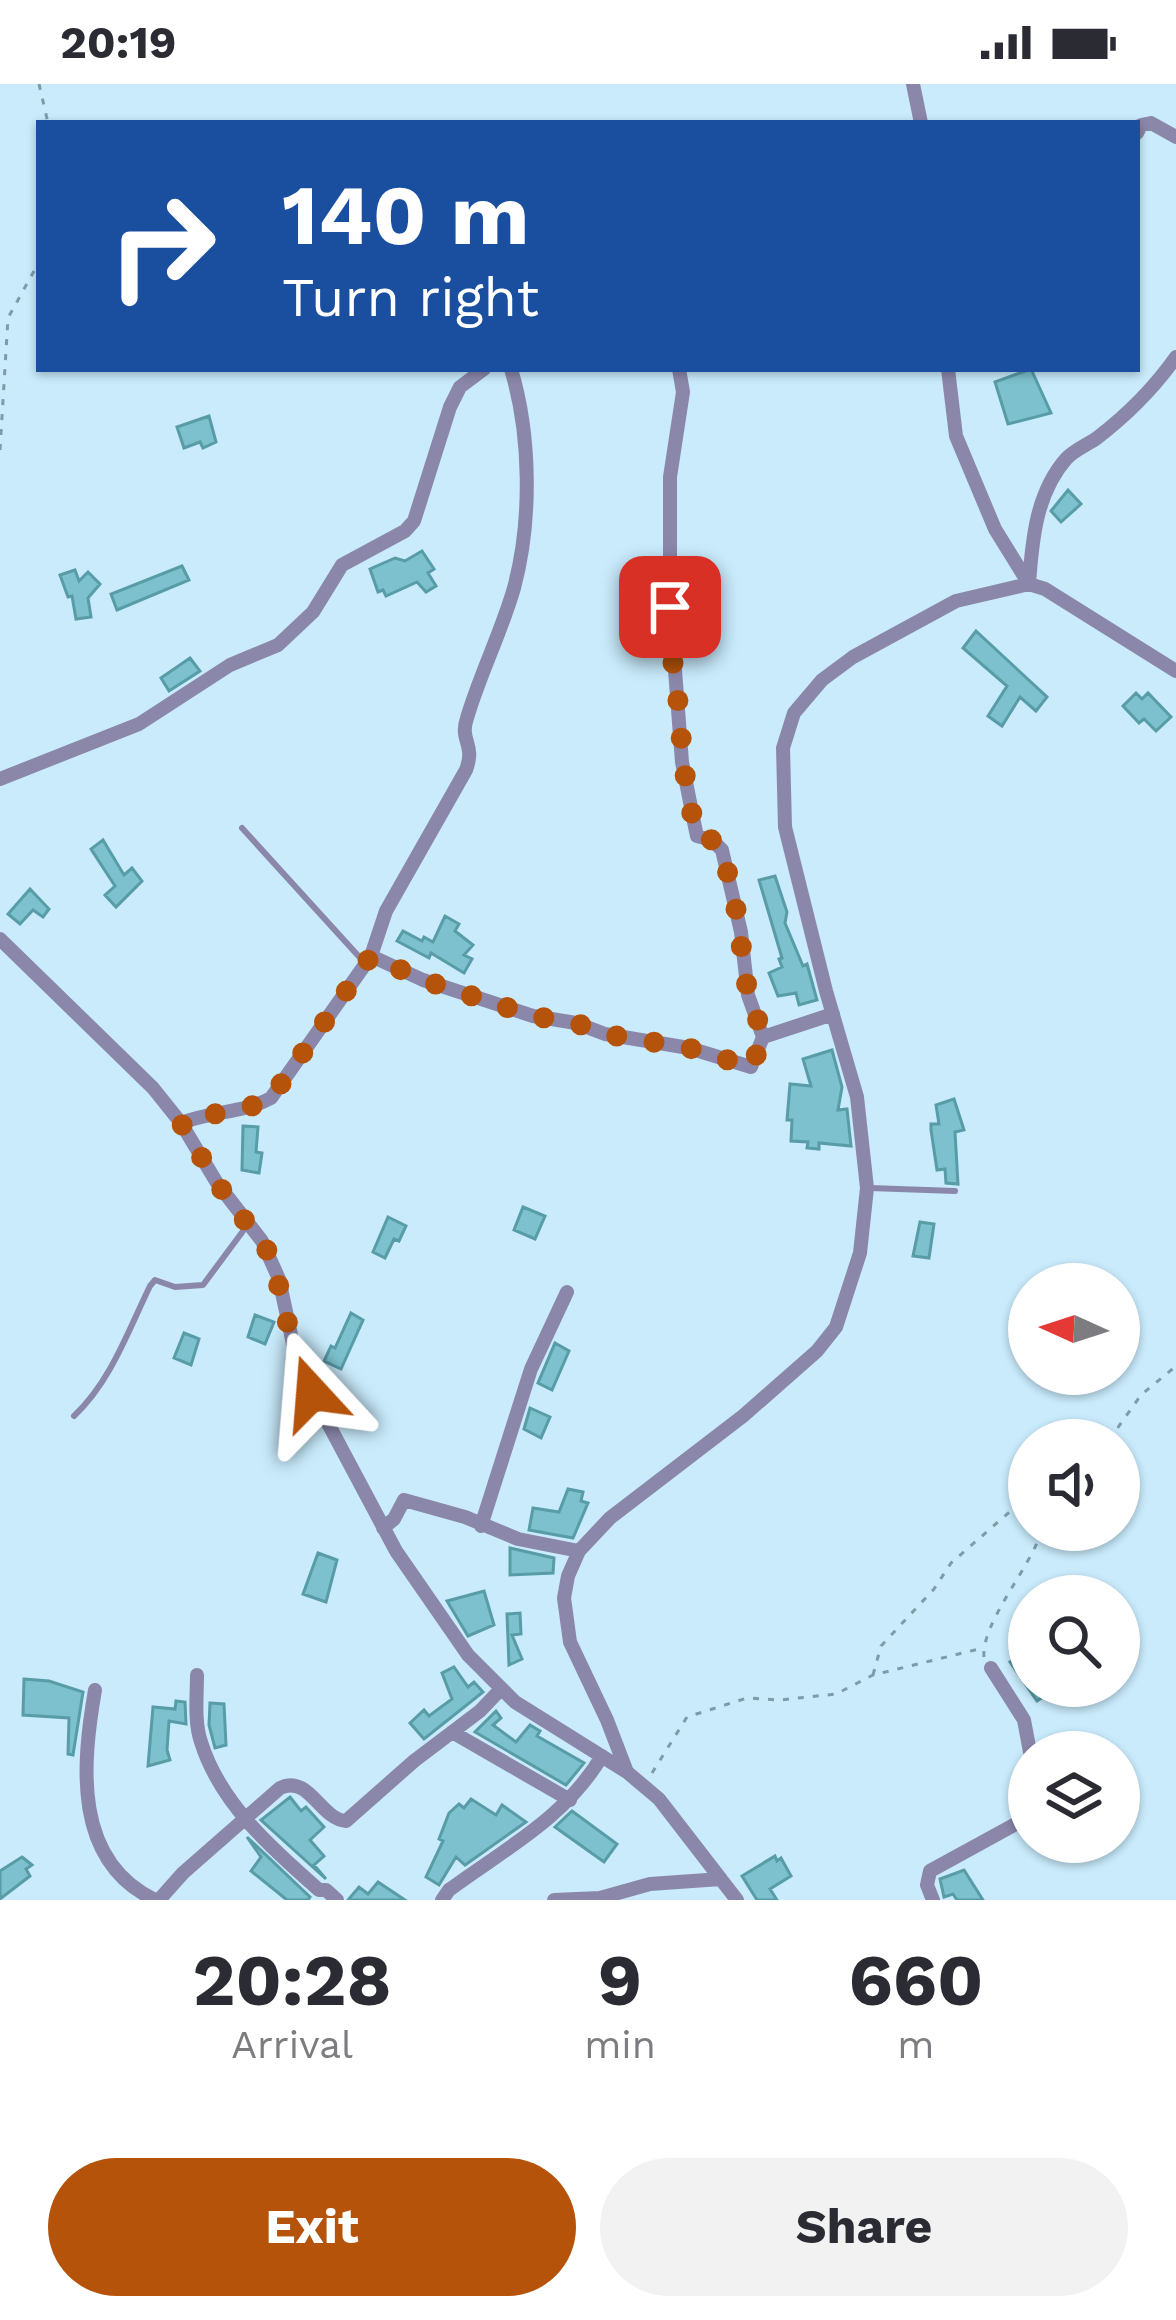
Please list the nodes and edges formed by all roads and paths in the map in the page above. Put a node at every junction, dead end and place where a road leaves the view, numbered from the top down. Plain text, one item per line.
1 (39, 84) edge
2 (913, 84) edge
3 (47, 120) edge
4 (920, 120) edge
5 (1140, 127) edge
6 (1176, 137) edge
7 (36, 267) edge
8 (1176, 357) edge
9 (480, 372) edge
10 (513, 372) edge
11 (680, 372) edge
12 (948, 372) edge
13 (0, 450) edge
14 (1029, 584) junction
15 (1176, 671) edge
16 (0, 779) edge
17 (242, 828) dead end
18 (0, 939) edge
19 (368, 960) junction
20 (832, 1014) junction
21 (764, 1037) junction
22 (181, 1123) junction
23 (867, 1188) junction
24 (956, 1191) dead end
25 (248, 1224) junction
26 (567, 1292) dead end
27 (1176, 1366) edge
28 (74, 1416) dead end
29 (1124, 1419) edge
30 (1008, 1514) edge
31 (481, 1526) junction
32 (382, 1528) junction
33 (579, 1551) junction
34 (1032, 1551) edge
35 (983, 1648) junction
36 (991, 1668) joint
37 (196, 1675) dead end
38 (873, 1675) junction
39 (95, 1690) dead end
40 (500, 1690) junction
41 (1026, 1731) edge
42 (452, 1732) junction
43 (602, 1756) junction
44 (627, 1772) junction
45 (641, 1784) junction
46 (570, 1800) junction
47 (245, 1819) junction
48 (1008, 1828) edge
49 (721, 1879) junction
50 (157, 1900) edge
51 (337, 1900) edge
52 (442, 1900) edge
53 (554, 1900) edge
54 (737, 1900) edge
55 (933, 1900) edge

1 - 3 path
2 - 4 street
5 - 6 street
7 - 13 path
8 - 14 street
9 - 16 street
10 - 19 street
11 - 21 street
12 - 14 street
14 - 15 street
14 - 20 street
17 - 19 lane
18 - 22 street
19 - 21 street
19 - 22 street
20 - 21 street
20 - 23 street
22 - 25 street
23 - 24 lane
23 - 33 street
25 - 28 lane
25 - 32 street
26 - 31 street
27 - 29 path
30 - 38 path
31 - 32 street
31 - 33 street
32 - 40 street
33 - 44 street
34 - 35 path
35 - 36 path
35 - 38 path
36 - 41 street
37 - 47 street
38 - 45 path
39 - 50 street
40 - 42 street
40 - 43 street
42 - 46 street
42 - 47 street
43 - 44 street
43 - 46 street
44 - 45 street
45 - 49 street
46 - 52 street
47 - 50 street
47 - 51 street
48 - 55 street
49 - 53 street
49 - 54 street

